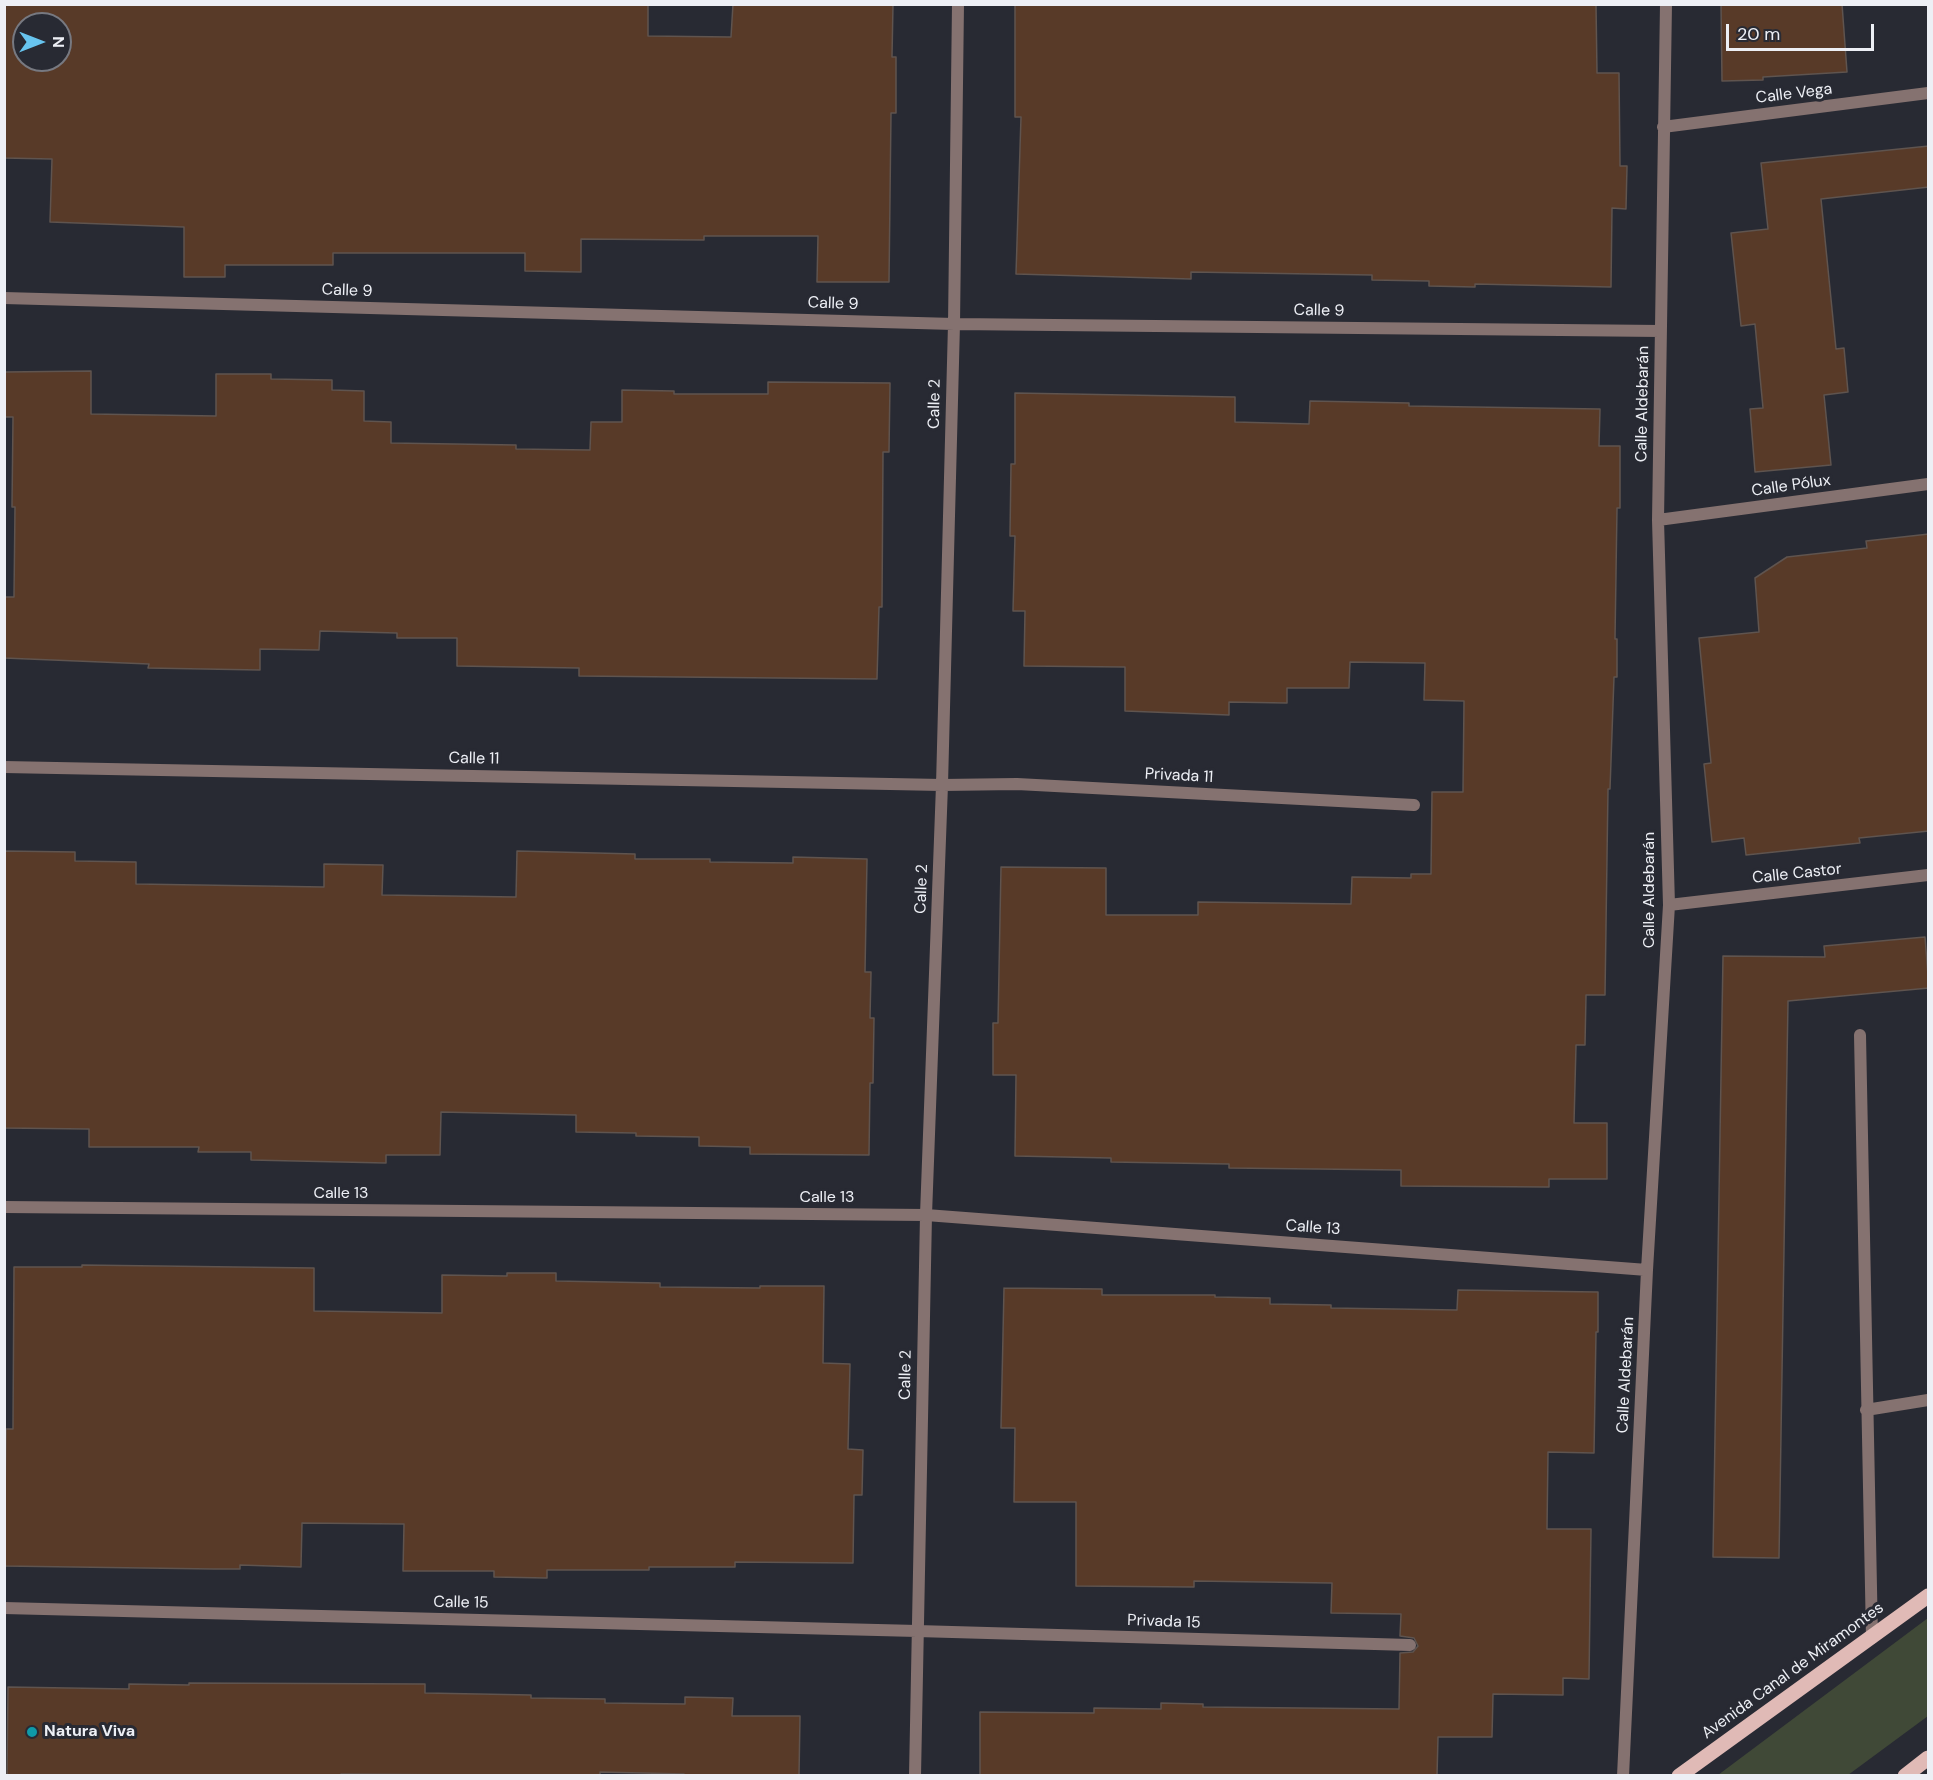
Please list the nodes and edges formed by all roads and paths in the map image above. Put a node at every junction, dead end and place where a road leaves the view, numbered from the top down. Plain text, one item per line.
1 (958, 4) edge
2 (1666, 4) edge
3 (1929, 93) edge
4 (1663, 127) junction
5 (4, 298) edge
6 (954, 324) junction
7 (1661, 331) junction
8 (1929, 484) edge
9 (1659, 520) junction
10 (4, 767) edge
11 (942, 784) junction
12 (1414, 805) dead end
13 (1929, 875) edge
14 (1669, 905) junction
15 (1860, 1035) dead end
16 (4, 1208) edge
17 (926, 1215) junction
18 (1647, 1270) junction
19 (1929, 1400) edge
20 (1866, 1410) junction
21 (1929, 1596) edge
22 (4, 1608) edge
23 (917, 1631) junction
24 (1872, 1638) junction
25 (1410, 1645) dead end
26 (1929, 1758) edge
27 (915, 1776) edge
28 (1623, 1776) edge
29 (1679, 1776) edge
30 (1905, 1776) edge

1 - 6 street, Calle 2
2 - 4 street, Calle Aldebarán
3 - 4 street, Calle Vega
4 - 7 street, Calle Aldebarán
5 - 6 street, Calle 9
6 - 7 street, Calle 9
6 - 11 street, Calle 2
7 - 9 street, Calle Aldebarán
8 - 9 street, Calle Pólux
9 - 14 street, Calle Aldebarán
10 - 11 street, Calle 11
11 - 12 street, Privada 11
11 - 17 street, Calle 2
13 - 14 street, Calle Castor
14 - 18 street, Calle Aldebarán
15 - 20 street
16 - 17 street, Calle 13
17 - 18 street, Calle 13
17 - 23 street, Calle 2
18 - 28 street, Calle Aldebarán
19 - 20 street
20 - 24 street
21 - 24 main road, Avenida Canal de Miramontes
22 - 23 street, Calle 15
23 - 25 street, Privada 15
23 - 27 street, Calle 2
24 - 29 main road, Avenida Canal de Miramontes
26 - 30 main road

